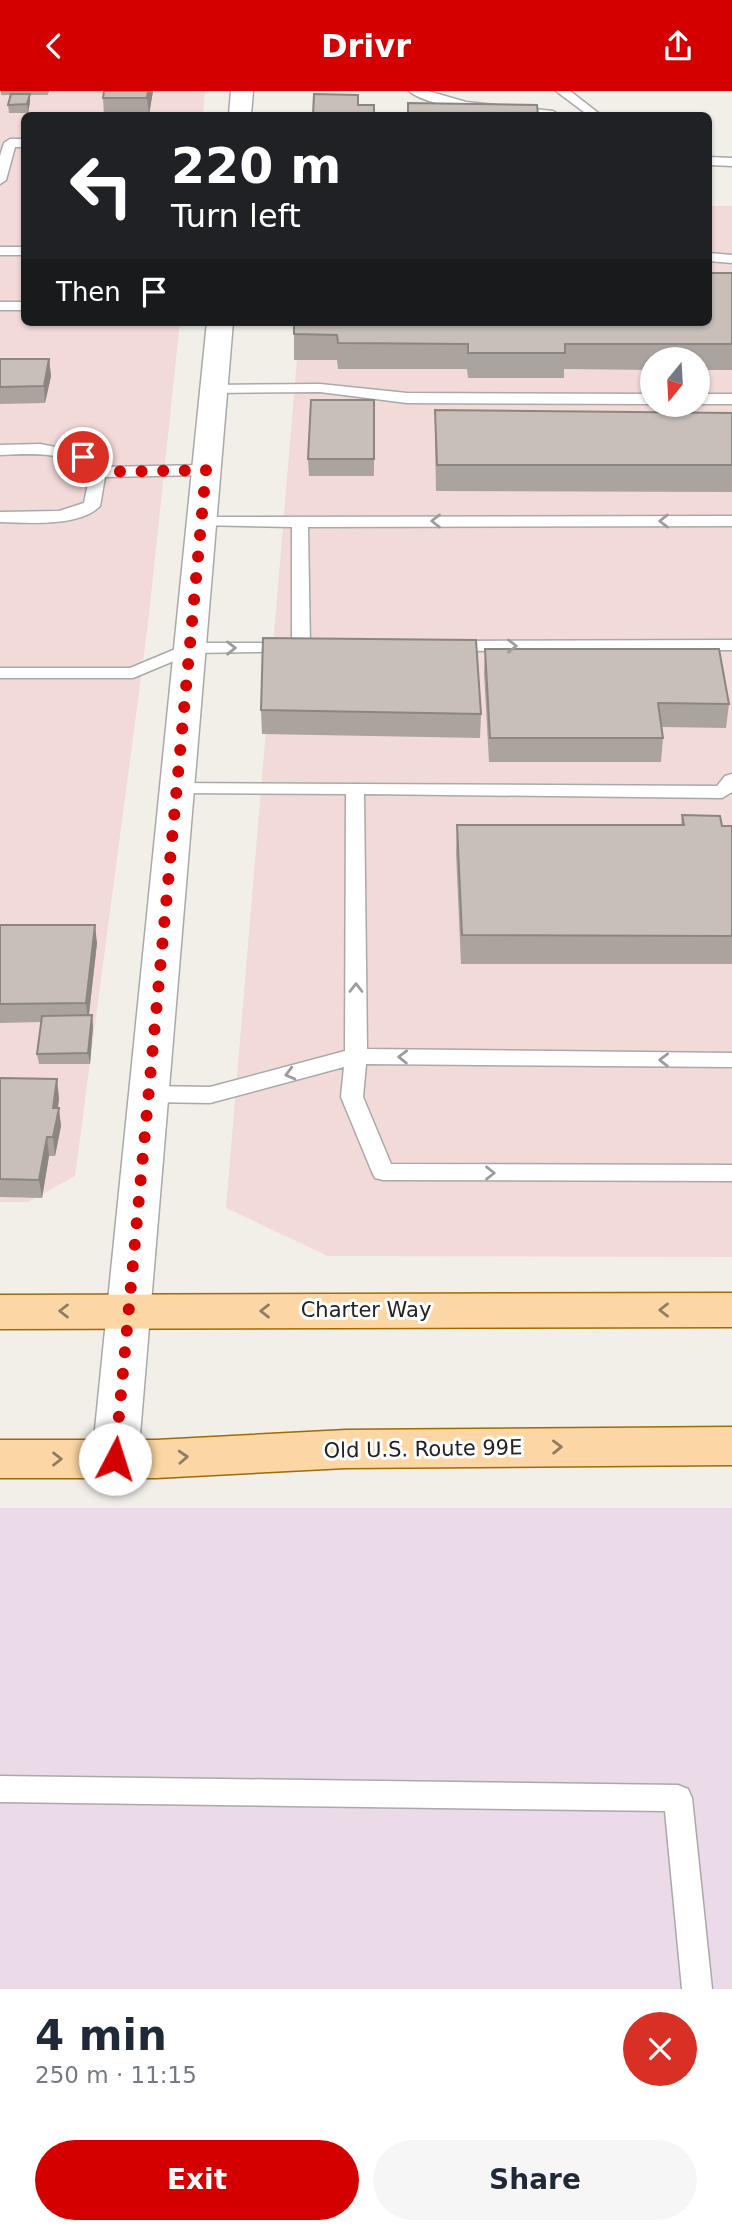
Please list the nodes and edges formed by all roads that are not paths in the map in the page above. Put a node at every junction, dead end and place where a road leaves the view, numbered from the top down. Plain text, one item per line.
1 (242, 91) edge
2 (415, 91) edge
3 (562, 91) edge
4 (240, 112) edge
5 (524, 112) edge
6 (591, 112) edge
7 (21, 143) edge
8 (712, 161) edge
9 (732, 162) edge
10 (0, 180) edge
11 (0, 251) edge
12 (21, 251) edge
13 (712, 257) edge
14 (732, 259) edge
15 (0, 306) edge
16 (21, 306) edge
17 (220, 326) edge
18 (214, 389) junction
19 (640, 399) edge
20 (710, 399) edge
21 (732, 399) edge
22 (0, 450) edge
23 (206, 470) junction
24 (98, 472) junction
25 (0, 517) edge
26 (202, 521) junction
27 (300, 521) junction
28 (732, 521) edge
29 (732, 645) edge
30 (426, 646) edge
31 (190, 648) junction
32 (0, 673) edge
33 (732, 780) edge
34 (177, 787) junction
35 (355, 790) junction
36 (356, 1056) junction
37 (732, 1061) edge
38 (148, 1094) junction
39 (732, 1173) edge
40 (732, 1310) edge
41 (127, 1311) junction
42 (0, 1312) edge
43 (732, 1445) edge
44 (0, 1459) edge
45 (115, 1459) junction
46 (0, 1789) edge
47 (697, 1989) edge

1 - 4 street
2 - 5 lane
3 - 6 lane
7 - 10 lane
8 - 9 lane
11 - 12 lane
13 - 14 lane
15 - 16 lane
17 - 18 street
18 - 19 lane
18 - 23 street
20 - 21 lane
22 - 24 lane
23 - 24 lane
23 - 26 street
24 - 25 lane
26 - 27 lane
26 - 31 street
28 -> 27 lane
31 -> 27 lane
30 -> 29 lane
31 - 32 lane
31 - 34 street
33 - 35 lane
34 - 35 lane
34 - 38 street
36 -> 35 lane
37 -> 36 lane
36 -> 38 lane
36 -> 39 lane
38 - 41 street
40 -> 41 main road, Charter Way
41 -> 42 main road, Charter Way
41 - 45 street
45 -> 43 main road, Old U.S. Route 99E
44 -> 45 main road
46 - 47 lane

